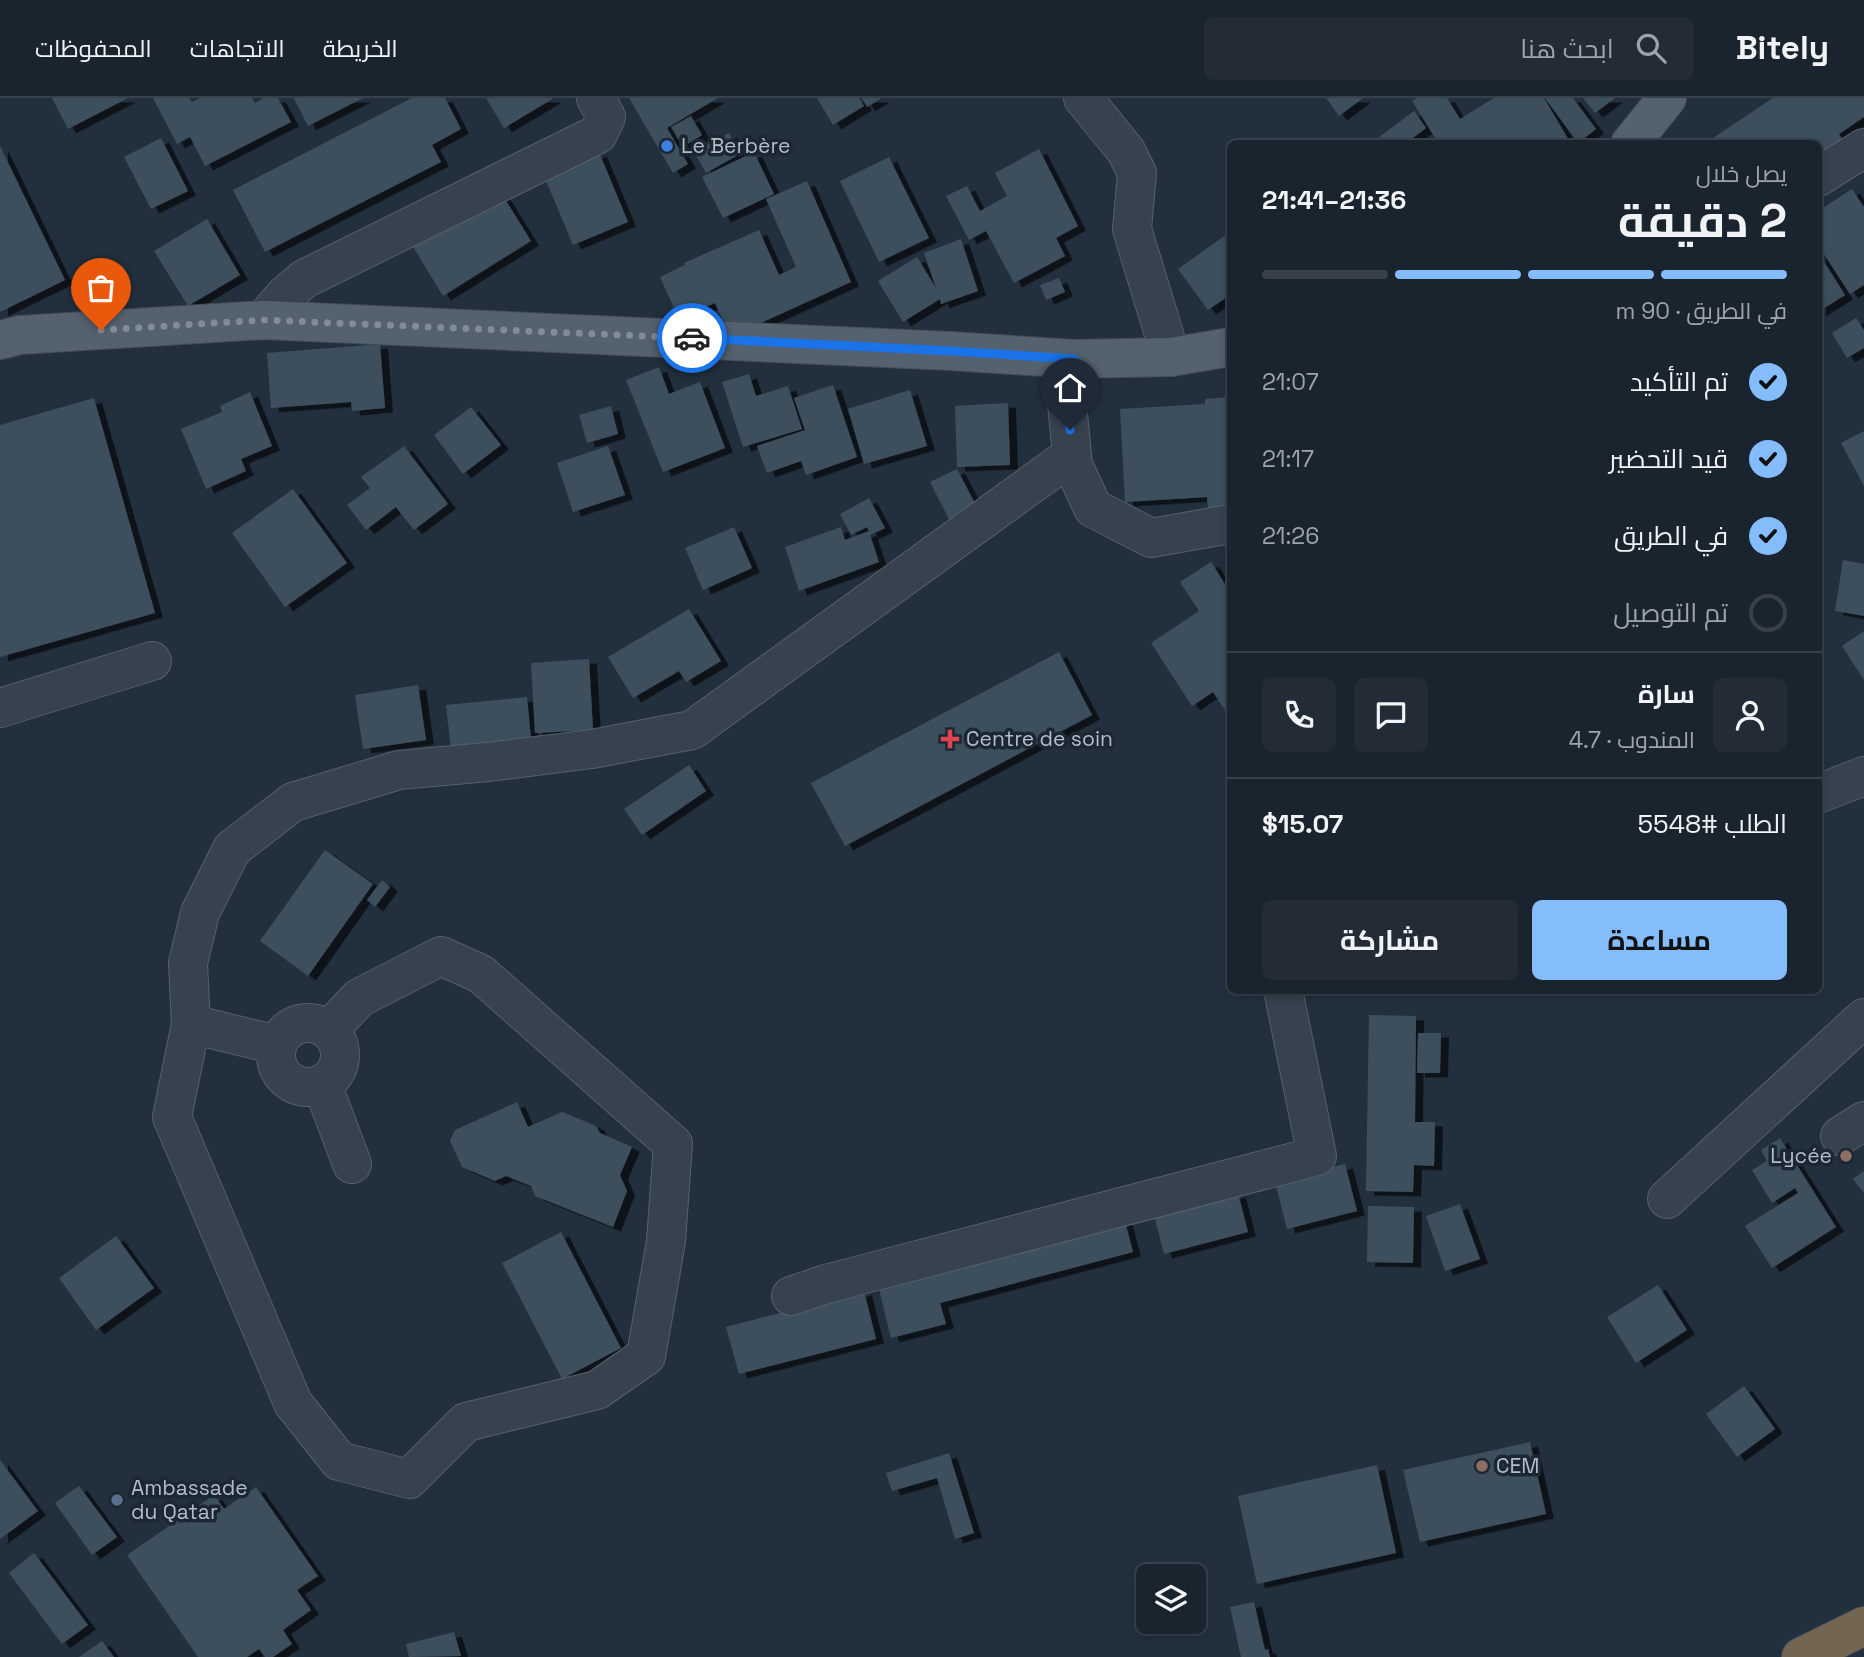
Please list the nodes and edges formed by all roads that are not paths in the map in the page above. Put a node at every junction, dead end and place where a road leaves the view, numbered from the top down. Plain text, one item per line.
1 (596, 98) edge
2 (1083, 98) edge
3 (1667, 98) edge
4 (1633, 140) edge
5 (1864, 148) edge
6 (1822, 174) edge
7 (264, 320) junction
8 (0, 340) edge
9 (1227, 348) edge
10 (1171, 357) junction
11 (1074, 359) junction
12 (1072, 455) junction
13 (1227, 525) edge
14 (152, 661) dead end
15 (0, 708) edge
16 (1864, 776) edge
17 (1822, 792) edge
18 (1284, 994) edge
19 (1864, 1018) edge
20 (191, 1024) junction
21 (329, 1030) junction
22 (277, 1045) junction
23 (322, 1084) junction
24 (352, 1164) dead end
25 (1667, 1199) dead end
26 (791, 1296) dead end
27 (1864, 1626) edge
28 (1801, 1657) edge

1 - 7 street
2 - 10 street
3 - 4 main road
5 - 6 street
7 - 8 main road
7 - 11 main road
9 - 10 main road
10 - 11 main road
11 - 12 street
12 - 13 street
12 - 20 street
14 - 15 street
16 - 17 street
18 - 26 street
19 - 25 street
20 - 21 street
20 - 22 street
21 - 22 street
21 - 23 street
22 - 23 street
23 - 24 street
27 - 28 highway

